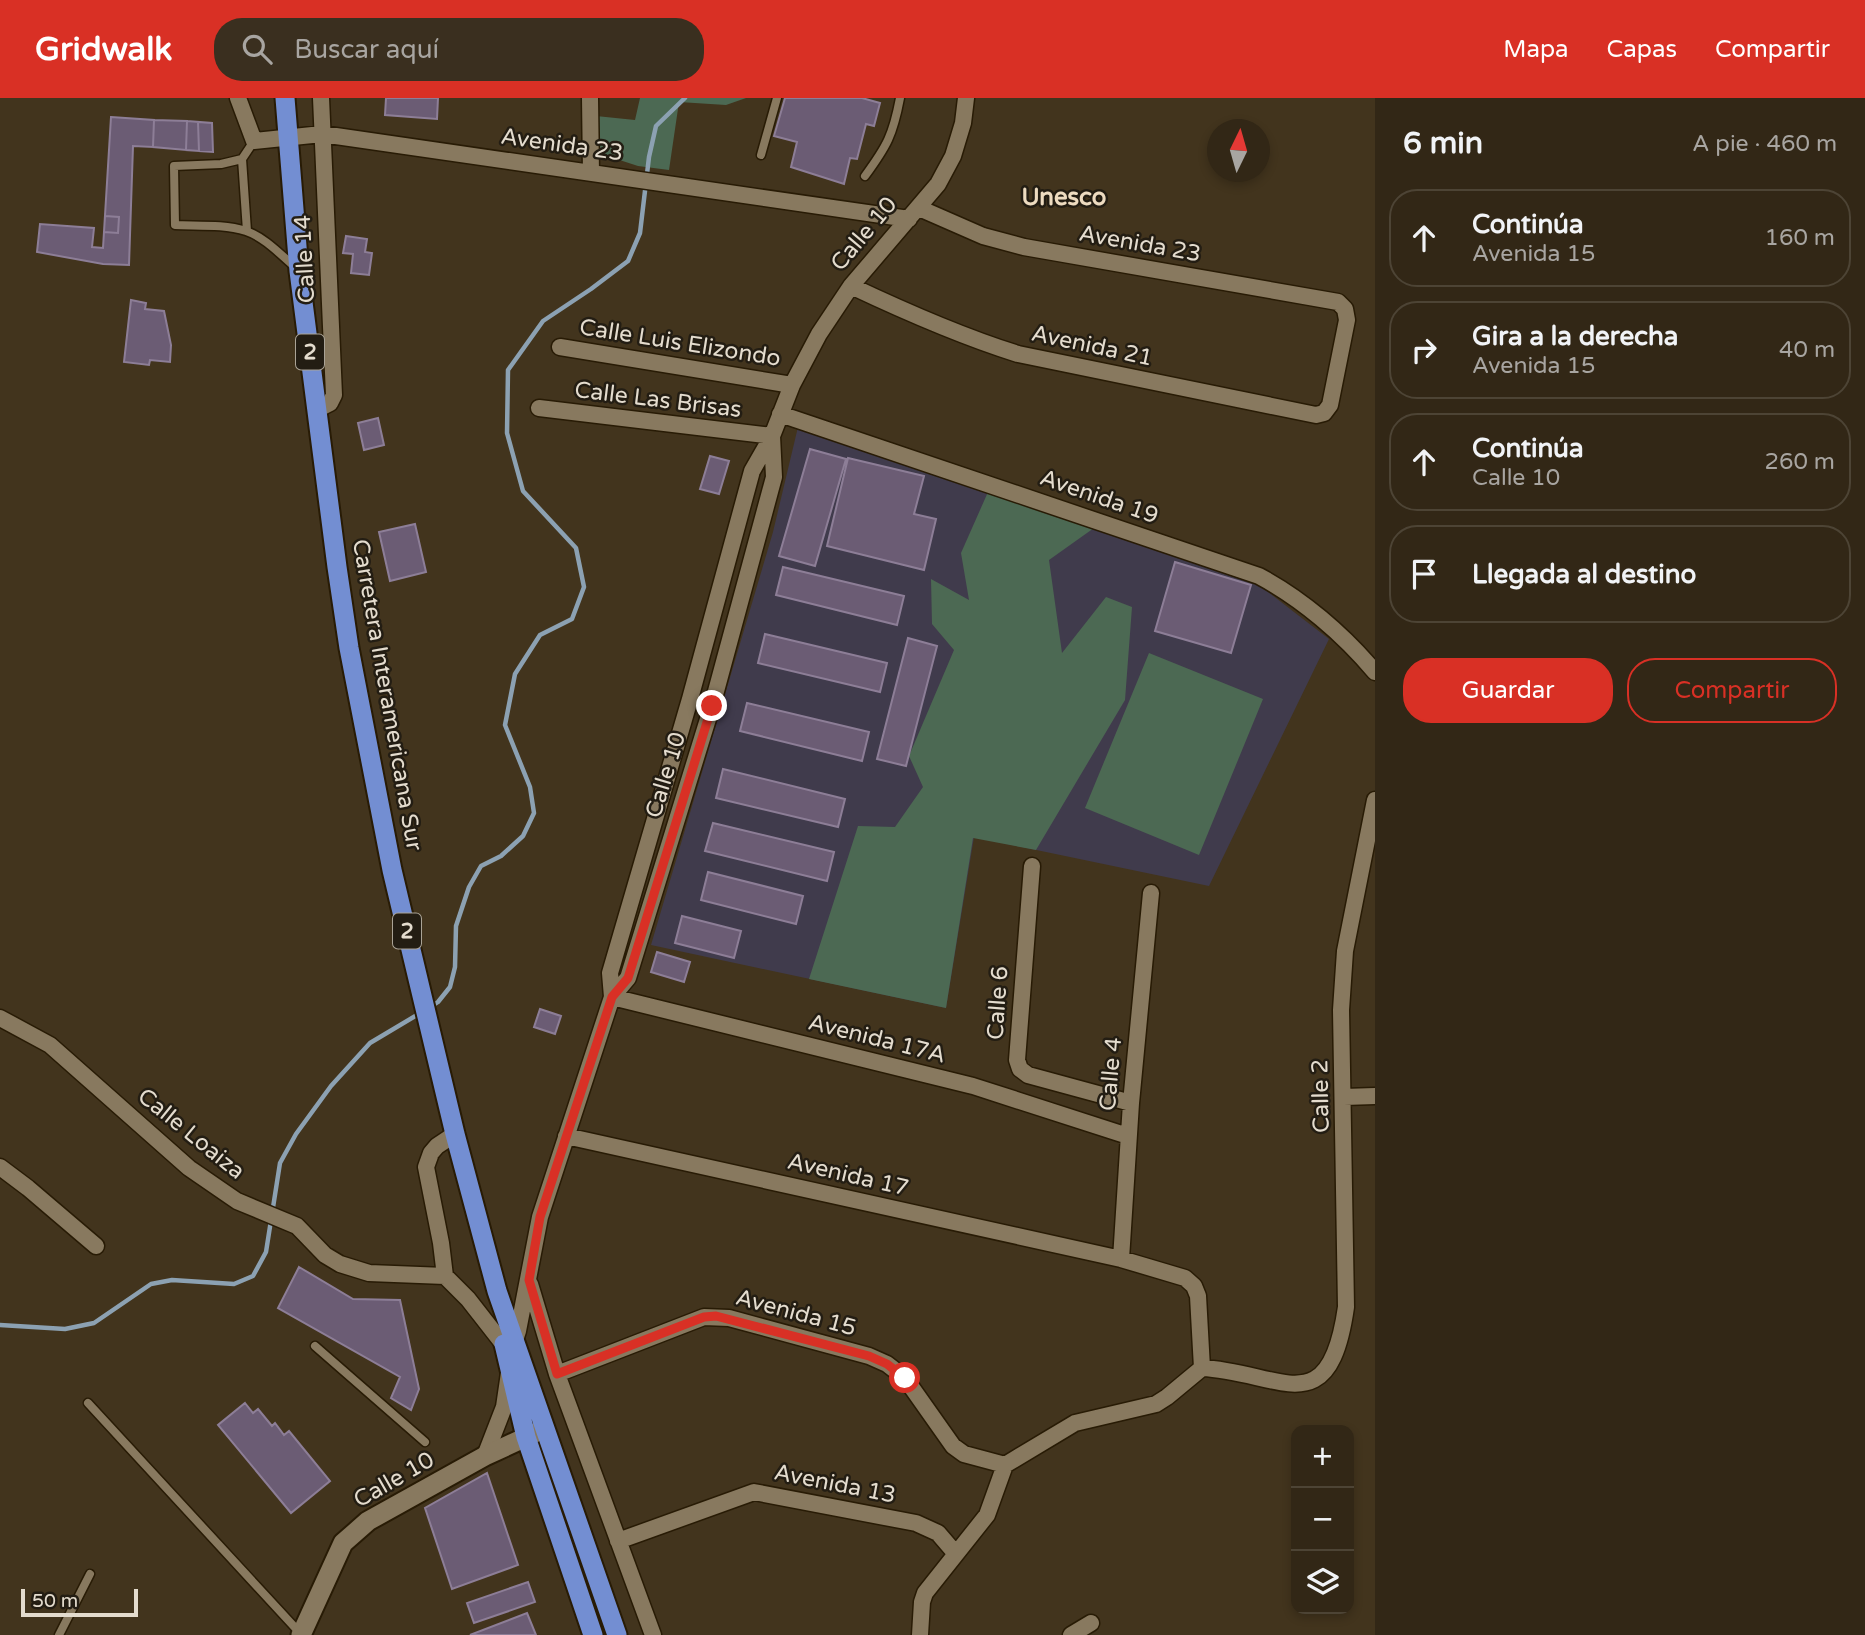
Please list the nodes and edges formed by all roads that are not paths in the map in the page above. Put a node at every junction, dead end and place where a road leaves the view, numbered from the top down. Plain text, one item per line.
1 (238, 98) edge
2 (285, 98) edge
3 (321, 98) edge
4 (590, 98) edge
5 (777, 98) edge
6 (900, 98) edge
7 (966, 98) edge
8 (322, 134) junction
9 (288, 136) junction
10 (254, 141) junction
11 (761, 155) dead end
12 (242, 159) junction
13 (591, 172) junction
14 (865, 176) dead end
15 (914, 213) junction
16 (247, 231) junction
17 (299, 271) junction
18 (851, 286) junction
19 (559, 347) dead end
20 (792, 385) junction
21 (1330, 405) joint
22 (539, 408) dead end
23 (318, 409) junction
24 (780, 414) junction
25 (772, 436) junction
26 (1375, 672) edge
27 (1375, 800) edge
28 (1032, 866) dead end
29 (1151, 893) dead end
30 (612, 997) junction
31 (0, 1018) edge
32 (1375, 1096) edge
33 (1344, 1097) junction
34 (1131, 1103) junction
35 (455, 1134) junction
36 (566, 1136) junction
37 (1128, 1136) junction
38 (0, 1167) edge
39 (96, 1246) dead end
40 (1121, 1259) junction
41 (445, 1276) junction
42 (529, 1280) junction
43 (509, 1342) junction
44 (315, 1346) dead end
45 (510, 1367) junction
46 (1202, 1368) junction
47 (557, 1374) junction
48 (88, 1403) dead end
49 (546, 1428) junction
50 (526, 1437) junction
51 (425, 1441) dead end
52 (485, 1456) junction
53 (1005, 1465) junction
54 (618, 1541) junction
55 (956, 1554) junction
56 (90, 1574) dead end
57 (1091, 1623) dead end
58 (59, 1635) edge
59 (301, 1635) edge
60 (593, 1635) edge
61 (617, 1635) edge
62 (653, 1635) edge
63 (920, 1635) edge
64 (1071, 1635) edge

1 - 10 street
2 - 9 highway, Carretera Interamericana Sur / 2
3 - 8 street, Calle 14
4 - 13 street
5 - 11 lane
6 - 14 lane
7 - 15 street, Calle 10
8 - 9 street, Avenida 23
8 - 13 street, Avenida 23
8 - 23 street, Calle 14
9 - 10 street, Avenida 23
9 - 17 highway, Carretera Interamericana Sur / 2
10 - 12 lane
12 - 16 lane
12 - 16 lane
13 - 15 street, Avenida 23
15 - 18 street, Calle 10
15 - 21 street, Avenida 23
16 - 17 lane
17 - 23 highway, Carretera Interamericana Sur / 2
18 - 20 street, Calle 10
18 - 21 street, Avenida 21
19 - 20 street, Calle Luis Elizondo
20 - 24 street, Calle 10
22 - 25 street, Calle Las Brisas
23 - 35 highway, Carretera Interamericana Sur / 2
24 - 25 street, Calle 10
24 - 26 street, Avenida 19
25 - 30 street, Calle 10
25 - 30 street, Calle 10
27 - 33 street, Calle 2
28 - 34 street, Calle 6
29 - 34 street, Calle 4
30 - 36 street, Calle 10
30 - 37 street, Avenida 17A
31 - 41 street, Calle Loaiza
32 - 33 street
33 - 46 street, Calle 2
34 - 37 street, Calle 4
35 - 41 street
35 - 43 highway, Carretera Interamericana Sur / 2
36 - 40 street, Avenida 17
36 - 42 street, Calle 10
37 - 40 street, Calle 4
38 - 39 street
40 - 46 street, Avenida 17
41 - 43 street
42 - 43 street, Calle 10
42 - 47 street
43 - 45 highway, Carretera Interamericana Sur / 2
43 - 49 highway, Carretera Interamericana Sur / 2
44 - 51 lane
45 - 50 highway, Carretera Interamericana Sur / 2
45 - 52 street
46 - 53 street
47 - 53 street, Avenida 15
47 - 54 street
48 - 59 lane
49 - 50 street, Calle 10
49 - 61 highway, Carretera Interamericana Sur / 2
50 - 52 street, Calle 10
50 - 60 highway, Carretera Interamericana Sur / 2
52 - 59 street, Calle 10
53 - 55 street
54 - 55 street, Avenida 13
54 - 62 street
55 - 63 street
56 - 58 lane
57 - 64 street

